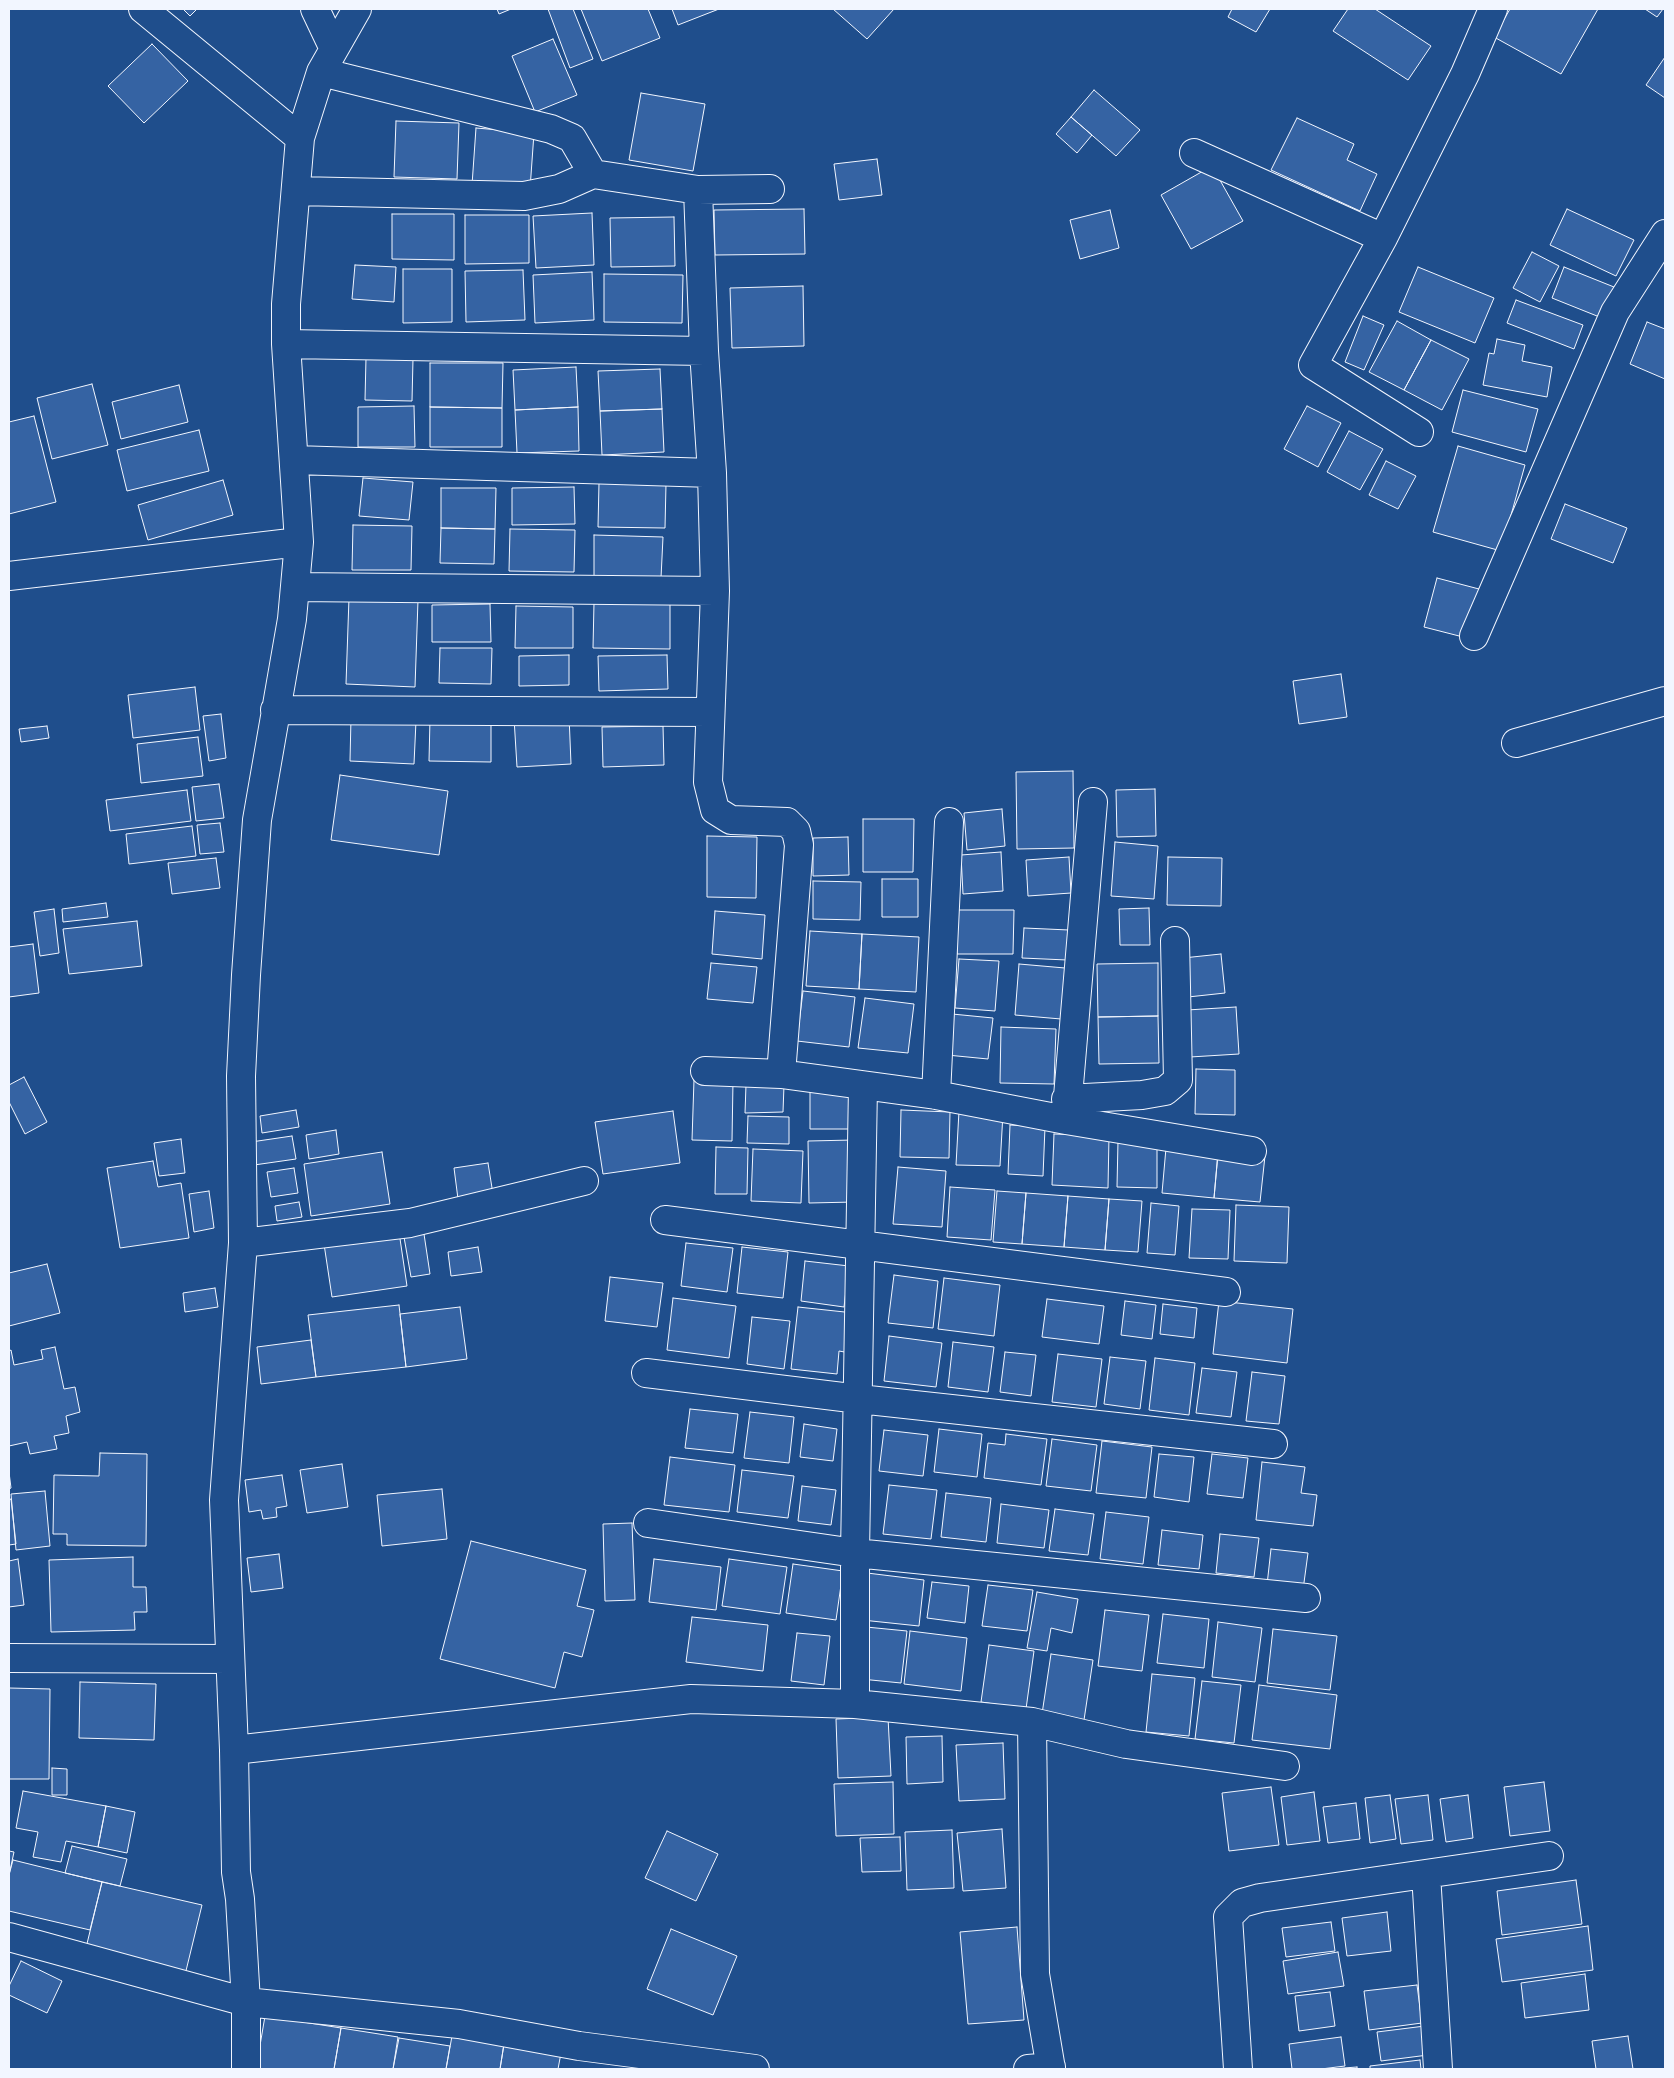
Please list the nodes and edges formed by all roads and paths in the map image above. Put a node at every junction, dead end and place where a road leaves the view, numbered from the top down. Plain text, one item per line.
1 (143, 9) edge
2 (315, 9) edge
3 (357, 9) edge
4 (1493, 9) edge
5 (328, 61) junction
6 (300, 138) junction
7 (1194, 153) dead end
8 (593, 174) junction
9 (698, 190) junction
10 (770, 190) dead end
11 (296, 191) junction
12 (1665, 234) edge
13 (1383, 238) junction
14 (286, 344) junction
15 (704, 351) junction
16 (1419, 432) dead end
17 (294, 460) junction
18 (712, 473) junction
19 (299, 542) junction
20 (9, 576) edge
21 (296, 587) junction
22 (715, 591) junction
23 (1474, 636) dead end
24 (1665, 701) edge
25 (275, 710) junction
26 (710, 712) junction
27 (1516, 743) dead end
28 (1093, 802) dead end
29 (950, 822) dead end
30 (1175, 941) dead end
31 (705, 1071) dead end
32 (780, 1074) junction
33 (863, 1086) junction
34 (936, 1095) junction
35 (1066, 1110) junction
36 (1252, 1151) dead end
37 (584, 1181) dead end
38 (665, 1220) dead end
39 (243, 1243) junction
40 (861, 1244) junction
41 (1226, 1292) dead end
42 (646, 1373) dead end
43 (859, 1399) junction
44 (1273, 1444) dead end
45 (648, 1523) dead end
46 (855, 1553) junction
47 (1306, 1598) dead end
48 (9, 1658) edge
49 (230, 1659) junction
50 (855, 1704) junction
51 (1032, 1722) junction
52 (234, 1750) junction
53 (1285, 1766) dead end
54 (1550, 1856) dead end
55 (1426, 1874) junction
56 (9, 1937) edge
57 (246, 2002) junction
58 (576, 2058) edge
59 (246, 2069) edge
60 (755, 2069) edge
61 (1043, 2069) edge
62 (1238, 2069) edge
63 (1438, 2069) edge

1 - 6 street
2 - 5 street
3 - 5 street
4 - 13 street
5 - 6 street
5 - 8 street
6 - 11 street
7 - 13 street
8 - 9 street
8 - 11 street
9 - 10 street
9 - 15 street
11 - 14 street
12 - 23 street
13 - 16 street
14 - 15 street
14 - 17 street
15 - 18 street
17 - 18 street
17 - 19 street
18 - 22 street
19 - 20 street
19 - 21 street
21 - 22 street
21 - 25 street
22 - 26 street
24 - 27 street
25 - 26 street
25 - 39 street
26 - 32 street
28 - 35 street
29 - 34 street
30 - 35 street
31 - 32 street
32 - 33 street
33 - 34 street
33 - 40 street
34 - 35 street
35 - 36 street
37 - 39 street
38 - 40 street
39 - 49 street
40 - 41 street
40 - 43 street
42 - 43 street
43 - 44 street
43 - 46 street
45 - 46 street
46 - 47 street
46 - 50 street
48 - 49 street
49 - 52 street
50 - 51 street
50 - 52 street
51 - 53 street
51 - 61 street
52 - 57 street
54 - 55 street
55 - 62 street
55 - 63 street
56 - 57 street
57 - 58 street
57 - 59 street
58 - 60 street

